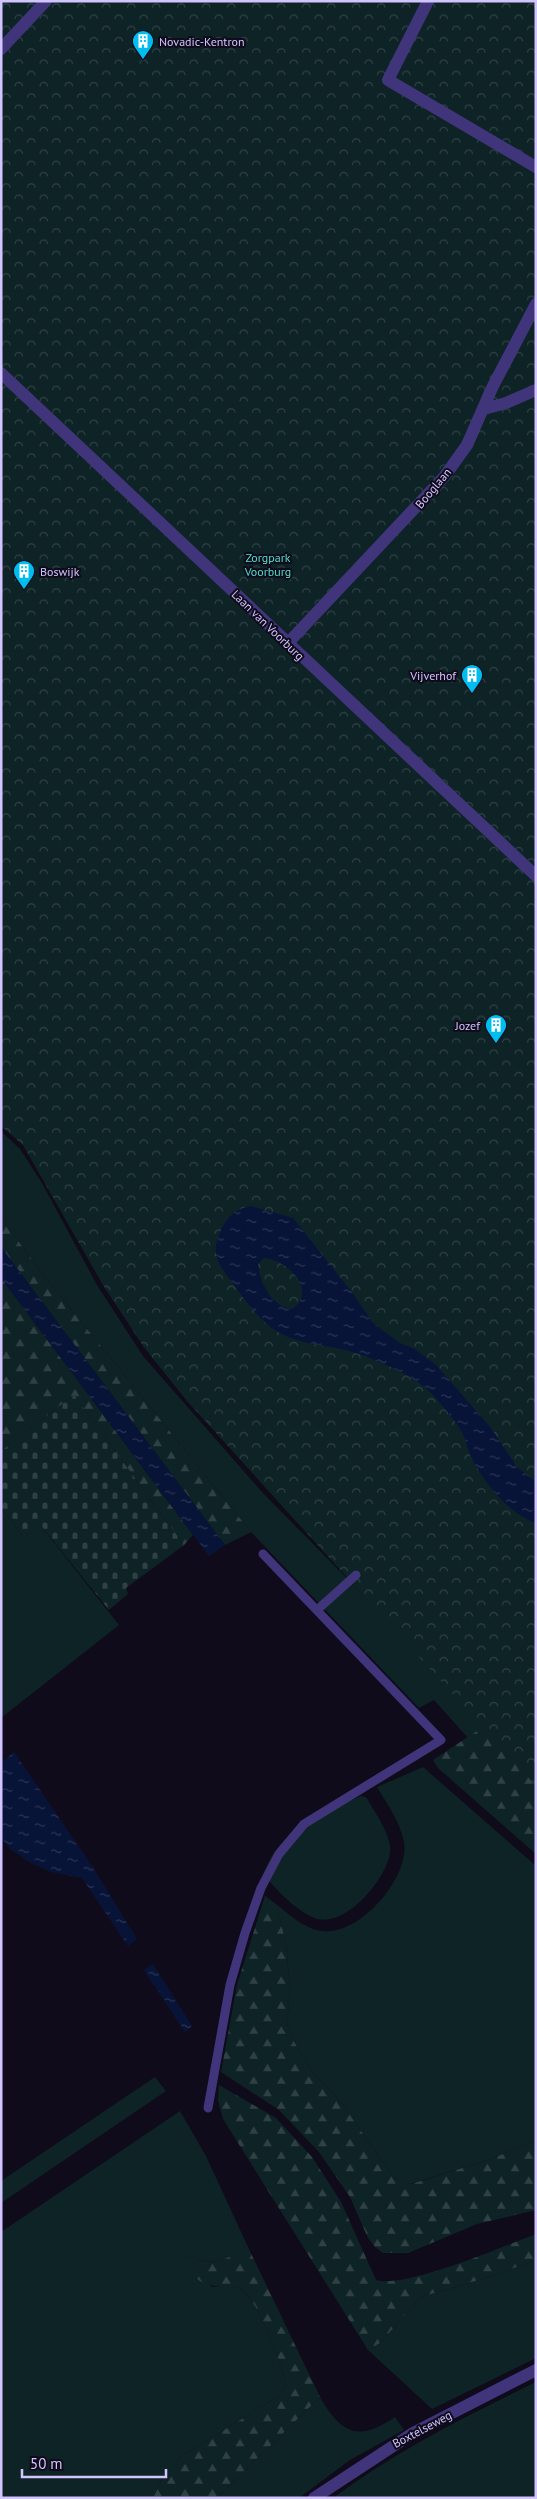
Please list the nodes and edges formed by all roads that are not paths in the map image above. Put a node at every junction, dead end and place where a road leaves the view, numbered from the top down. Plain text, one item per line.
1 (46, 1) edge
2 (428, 1) edge
3 (1, 49) edge
4 (536, 167) edge
5 (536, 304) edge
6 (1, 373) edge
7 (536, 390) edge
8 (484, 408) junction
9 (288, 643) junction
10 (536, 876) edge
11 (262, 1554) dead end
12 (356, 1575) dead end
13 (317, 1610) junction
14 (208, 2108) dead end
15 (536, 2370) edge
16 (314, 2498) edge

1 - 3 street
2 - 4 street
5 - 8 street, Booglaan
6 - 9 street, Laan van Voorburg
7 - 8 street
8 - 9 street, Booglaan
9 - 10 street, Laan van Voorburg
11 - 13 lane
12 - 13 lane
13 - 14 lane
15 - 16 street, Boxtelseweg

